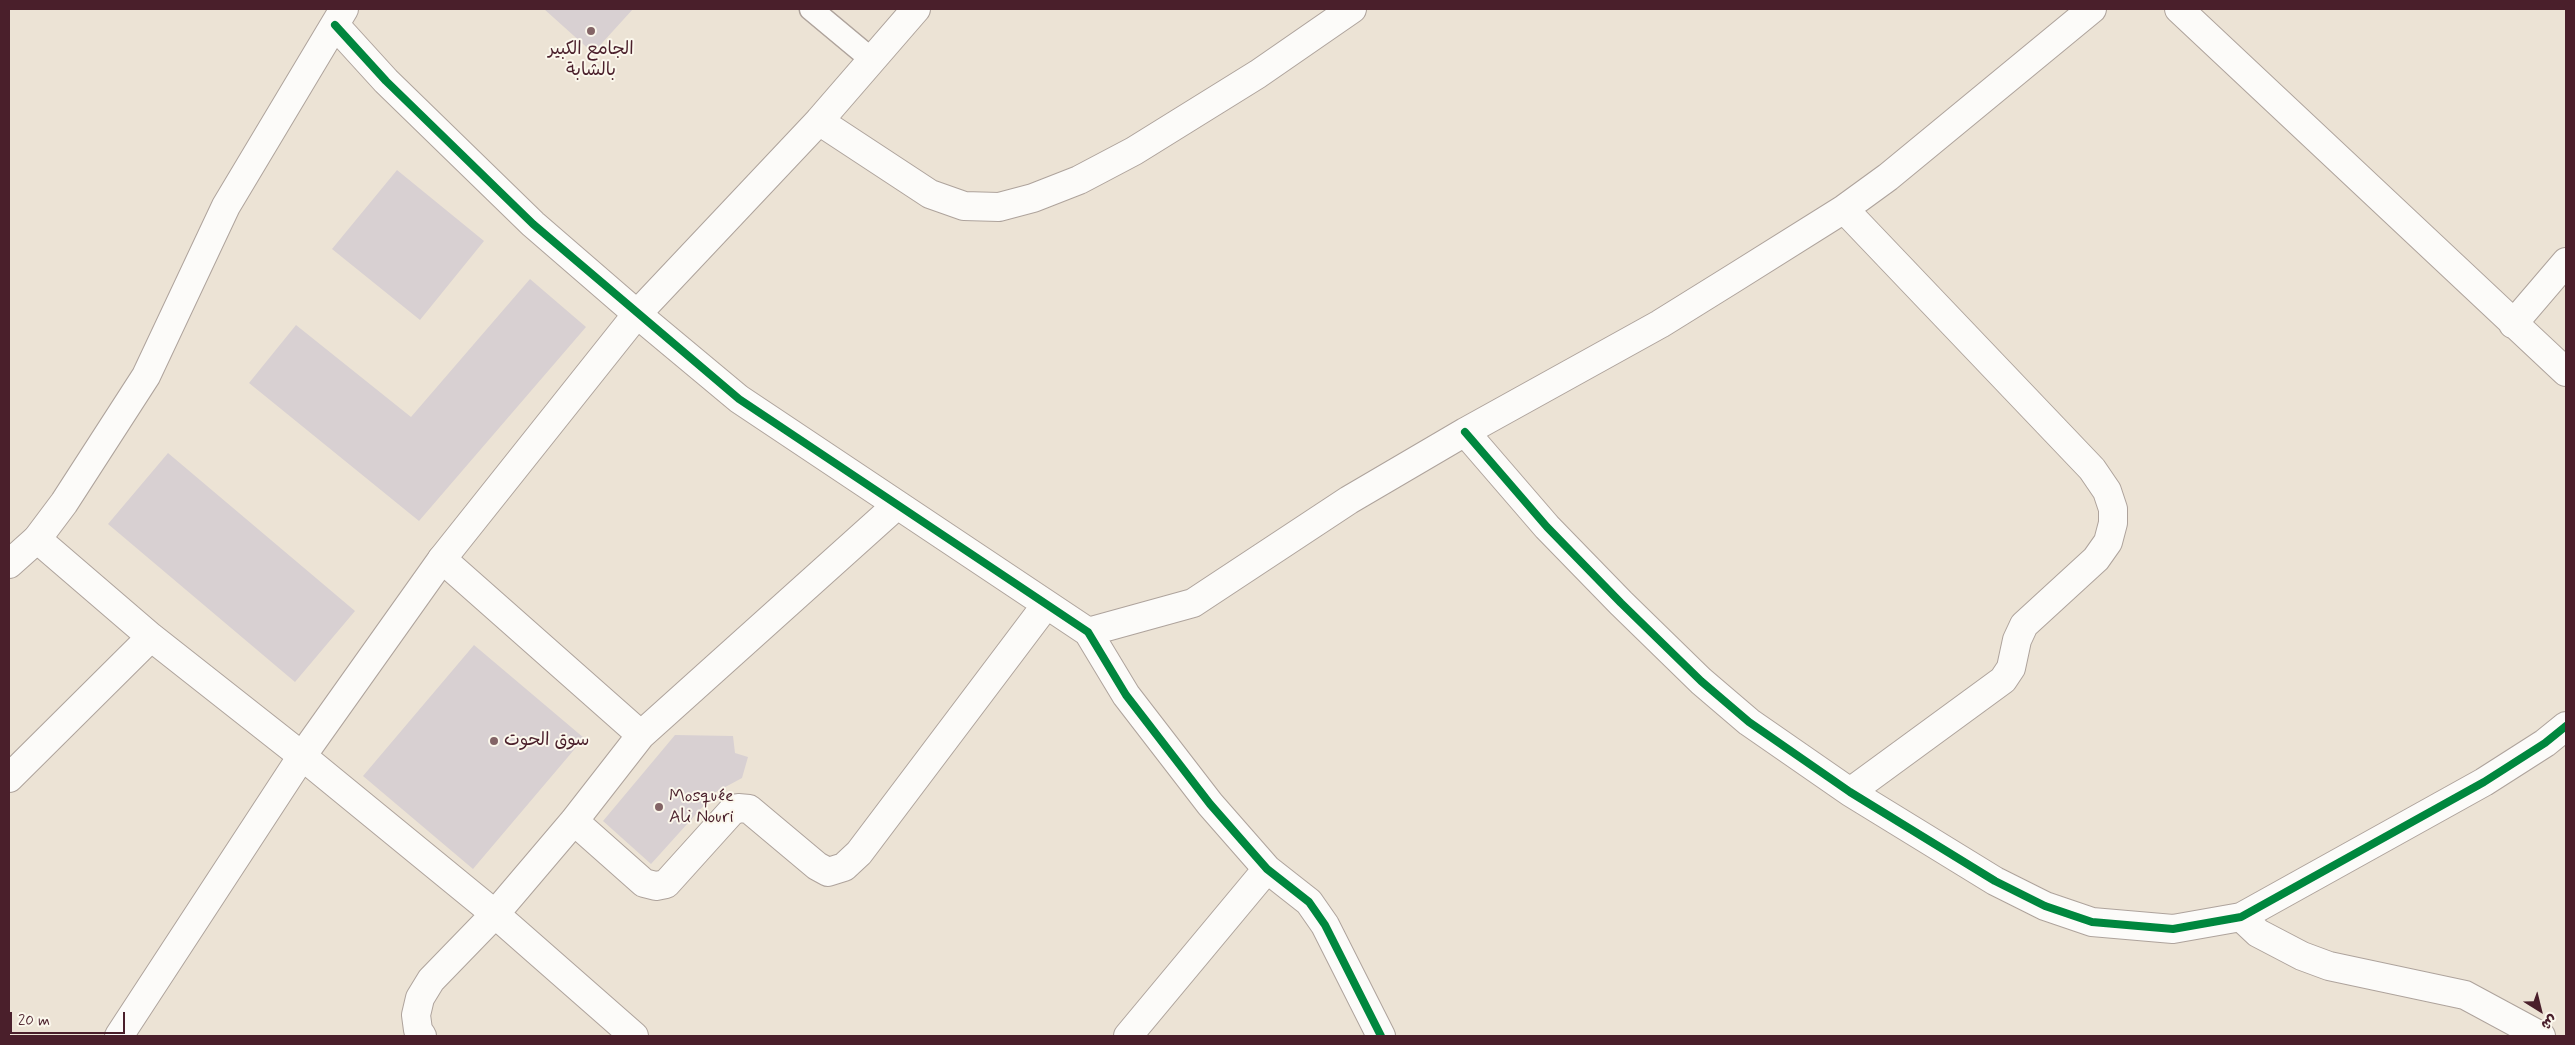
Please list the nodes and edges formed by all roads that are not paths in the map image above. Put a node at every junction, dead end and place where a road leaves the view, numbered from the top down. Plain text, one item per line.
1 (812, 9) edge
2 (916, 9) edge
3 (1352, 9) edge
4 (2092, 9) edge
5 (2179, 9) edge
6 (340, 17) edge
7 (871, 60) junction
8 (819, 121) junction
9 (1844, 209) junction
10 (2566, 262) edge
11 (637, 314) junction
12 (2513, 324) junction
13 (2566, 372) edge
14 (1464, 432) junction
15 (897, 505) junction
16 (37, 539) junction
17 (442, 559) junction
18 (9, 564) edge
19 (1046, 605) junction
20 (1088, 632) junction
21 (150, 638) junction
22 (2566, 726) edge
23 (641, 735) junction
24 (302, 756) junction
25 (9, 778) edge
26 (1850, 792) junction
27 (574, 821) junction
28 (1267, 869) junction
29 (495, 914) junction
30 (2241, 917) junction
31 (119, 1036) edge
32 (422, 1036) edge
33 (634, 1036) edge
34 (1128, 1036) edge
35 (1381, 1036) edge
36 (2541, 1036) edge

1 - 7 lane
2 - 7 street
3 - 8 street
4 - 9 street
5 - 12 street
6 - 11 street
6 - 16 street
7 - 8 street
8 - 11 street
9 - 14 street
9 - 26 street
10 - 12 street
11 - 15 street
11 - 17 street
12 - 13 street
14 - 20 street
14 - 26 street
15 - 19 street
15 - 23 street
16 - 18 street
16 - 21 street
17 - 23 street
17 - 24 street
19 - 20 street
19 - 27 street
20 - 28 street
21 - 24 street
21 - 25 street
22 - 30 street
23 - 27 street
24 - 29 street
24 - 31 street
26 - 30 street
27 - 29 street
28 - 34 street
28 - 35 street
29 - 32 street
29 - 33 street
30 - 36 street

